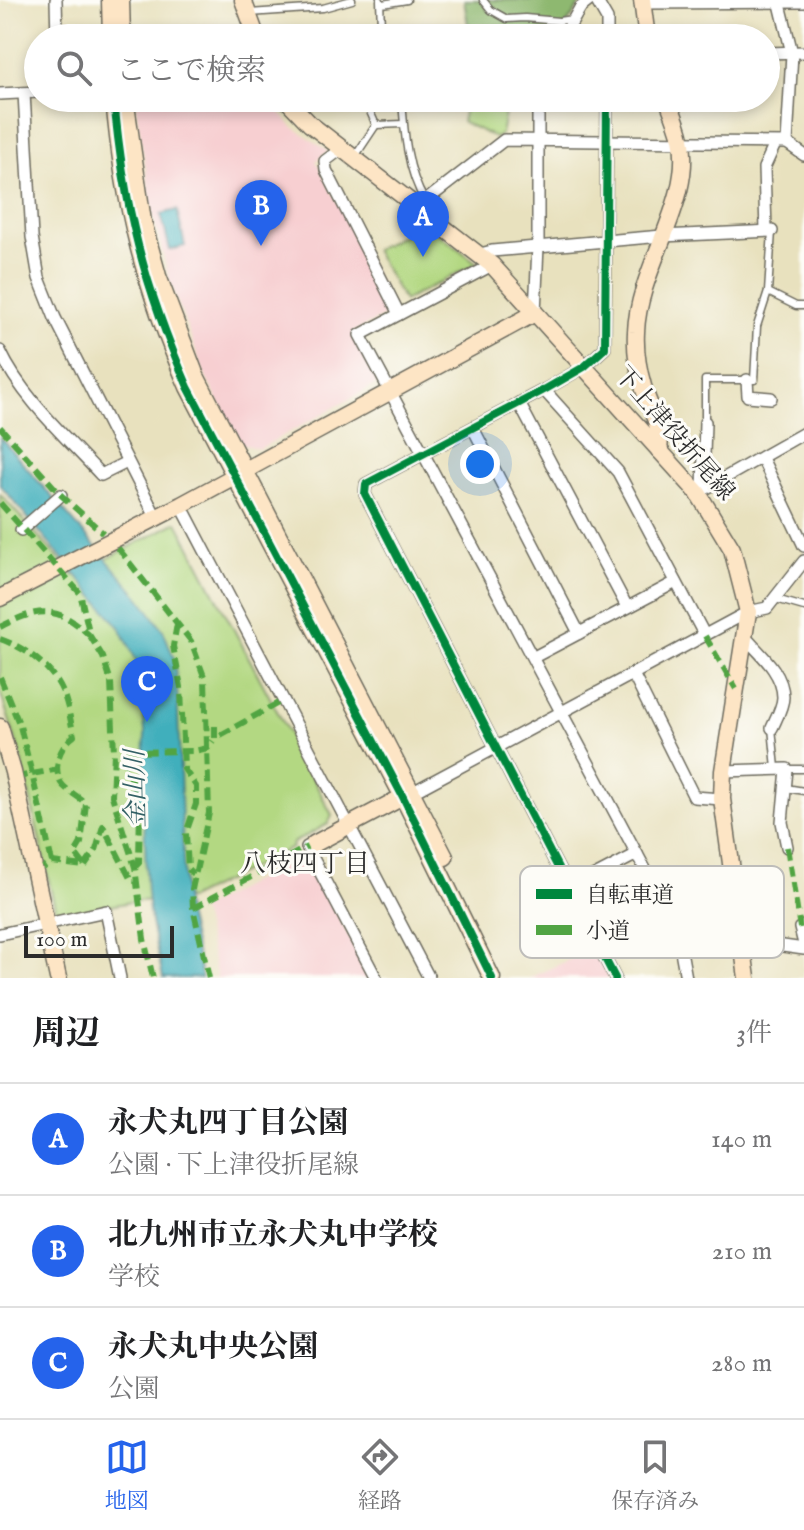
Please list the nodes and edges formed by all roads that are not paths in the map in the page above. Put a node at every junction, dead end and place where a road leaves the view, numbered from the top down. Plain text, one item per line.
1 (56, 0) edge
2 (110, 0) edge
3 (121, 0) edge
4 (352, 0) edge
5 (407, 0) edge
6 (483, 0) edge
7 (593, 0) edge
8 (381, 2) edge
9 (642, 2) edge
10 (780, 2) edge
11 (804, 2) edge
12 (245, 7) edge
13 (575, 18) junction
14 (57, 24) edge
15 (111, 24) edge
16 (122, 24) edge
17 (381, 24) edge
18 (571, 24) edge
19 (607, 24) edge
20 (645, 24) edge
21 (780, 53) edge
22 (800, 54) edge
23 (24, 93) edge
24 (0, 94) edge
25 (25, 112) edge
26 (115, 112) edge
27 (127, 112) edge
28 (298, 112) edge
29 (370, 112) edge
30 (403, 112) edge
31 (538, 112) edge
32 (607, 112) edge
33 (672, 112) edge
34 (403, 124) junction
35 (376, 125) junction
36 (538, 140) junction
37 (606, 140) junction
38 (682, 140) junction
39 (781, 143) junction
40 (347, 154) junction
41 (804, 155) edge
42 (422, 204) junction
43 (769, 231) junction
44 (662, 236) junction
45 (605, 240) junction
46 (538, 246) junction
47 (486, 260) junction
48 (768, 292) junction
49 (804, 306) edge
50 (535, 313) junction
51 (399, 314) junction
52 (0, 351) edge
53 (584, 367) junction
54 (747, 380) junction
55 (544, 390) junction
56 (391, 392) junction
57 (771, 398) dead end
58 (519, 403) junction
59 (705, 422) joint
60 (473, 428) junction
61 (804, 433) edge
62 (659, 450) junction
63 (423, 454) junction
64 (762, 458) junction
65 (127, 462) junction
66 (239, 473) junction
67 (701, 491) junction
68 (61, 495) dead end
69 (181, 505) junction
70 (156, 517) junction
71 (21, 530) dead end
72 (804, 546) edge
73 (804, 561) edge
74 (676, 582) junction
75 (0, 598) edge
76 (776, 599) junction
77 (627, 607) junction
78 (804, 607) edge
79 (748, 612) junction
80 (579, 633) junction
81 (705, 636) junction
82 (744, 636) junction
83 (534, 657) junction
84 (633, 674) junction
85 (562, 712) junction
86 (0, 727) edge
87 (772, 728) joint
88 (497, 747) junction
89 (782, 769) junction
90 (804, 769) edge
91 (723, 771) junction
92 (786, 788) junction
93 (804, 791) edge
94 (408, 794) junction
95 (722, 799) junction
96 (350, 825) junction
97 (314, 844) joint
98 (787, 847) dead end
99 (637, 854) junction
100 (558, 866) edge
101 (614, 866) edge
102 (643, 866) edge
103 (731, 866) edge
104 (47, 925) junction
105 (804, 926) edge
106 (0, 934) edge
107 (784, 945) edge
108 (804, 946) edge
109 (605, 958) edge
110 (682, 958) edge
111 (744, 958) edge
112 (58, 978) edge
113 (120, 978) edge
114 (376, 978) edge
115 (429, 978) edge
116 (492, 978) edge
117 (504, 978) edge
118 (615, 978) edge
119 (686, 978) edge
120 (747, 978) edge

1 - 14 street
2 - 15 street
3 - 16 street
4 - 12 lane
5 - 8 lane
6 - 13 lane
7 - 13 street
7 - 19 street
8 - 17 lane
9 - 10 street
9 - 20 street
10 - 11 street
10 - 22 street
13 - 18 street
21 - 22 street
22 - 39 street
23 - 24 street
25 - 65 street
26 - 66 street
27 - 66 street
28 - 40 street, 下上津役折尾線
29 - 35 lane
30 - 34 lane
31 - 36 street
32 - 37 street
33 - 38 street
34 - 35 lane
34 - 42 lane
35 - 40 lane
36 - 37 street
36 - 42 street
36 - 46 street
37 - 38 street
37 - 45 street
38 - 39 street
38 - 44 street
39 - 41 street
39 - 43 street
40 - 42 street, 下上津役折尾線
40 - 51 street
42 - 47 street, 下上津役折尾線
43 - 44 street
43 - 48 lane
44 - 45 street
44 - 62 street
45 - 46 street
45 - 53 street
46 - 47 street
46 - 50 street
47 - 50 street, 下上津役折尾線
47 - 51 street
48 - 49 lane
48 - 54 lane
50 - 53 street, 下上津役折尾線
50 - 56 street
51 - 56 street
52 - 65 street
53 - 55 street
53 - 62 street, 下上津役折尾線
54 - 57 street
54 - 59 lane
55 - 58 street
55 - 74 street
56 - 63 street
56 - 66 street
58 - 60 street
58 - 77 street
59 - 67 street
60 - 63 street
60 - 80 street
61 - 64 street
62 - 67 street, 下上津役折尾線
63 - 83 street
63 - 88 street
64 - 67 street
64 - 72 street
65 - 70 street
66 - 69 street
66 - 94 street
67 - 79 street, 下上津役折尾線
68 - 71 street
69 - 70 street
69 - 96 street
70 - 75 street
73 - 76 street
74 - 77 street
74 - 81 street
76 - 78 lane
76 - 79 street
77 - 80 street
79 - 81 street
79 - 82 street, 下上津役折尾線
80 - 83 street
81 - 84 street
82 - 87 street
82 - 91 street, 下上津役折尾線
83 - 85 street
84 - 85 street
84 - 95 street
85 - 88 street
85 - 99 street
86 - 104 street
87 - 89 lane
88 - 94 street
88 - 100 street
89 - 90 lane
89 - 91 street
89 - 92 street
91 - 95 street, 下上津役折尾線
92 - 93 lane
92 - 98 street
94 - 96 street
94 - 116 street
94 - 117 street
95 - 103 street, 下上津役折尾線
96 - 97 street
96 - 115 street
97 - 114 street
99 - 101 street
99 - 102 street
104 - 106 street
104 - 112 street
104 - 113 street
105 - 108 street
107 - 108 street
109 - 118 street
110 - 119 street
111 - 120 street, 下上津役折尾線

